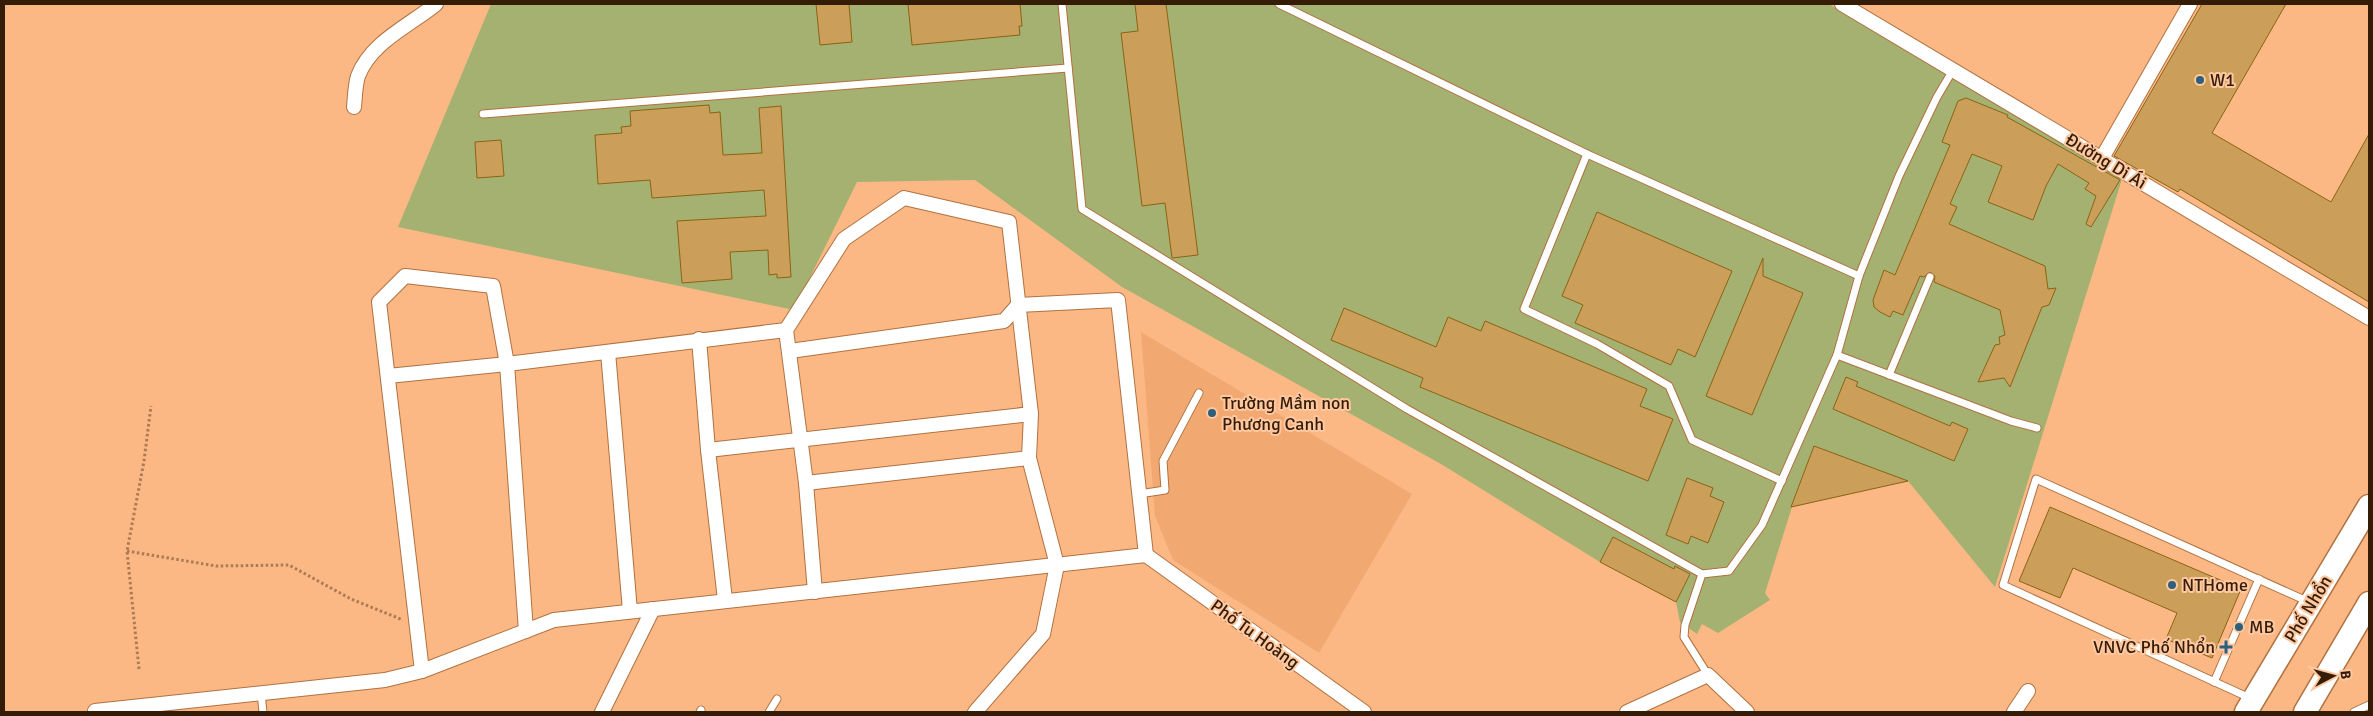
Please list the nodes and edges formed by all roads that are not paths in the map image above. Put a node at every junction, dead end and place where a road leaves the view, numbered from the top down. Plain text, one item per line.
1 (436, 4) edge
2 (1062, 4) edge
3 (1279, 4) edge
4 (1842, 4) edge
5 (2190, 4) edge
6 (1068, 68) junction
7 (1953, 70) junction
8 (354, 107) dead end
9 (483, 114) dead end
10 (1587, 154) junction
11 (2102, 158) junction
12 (1859, 276) junction
13 (1930, 277) dead end
14 (1018, 305) junction
15 (2369, 318) edge
16 (786, 330) junction
17 (699, 339) junction
18 (790, 350) junction
19 (608, 352) junction
20 (1837, 355) junction
21 (507, 364) junction
22 (1889, 375) junction
23 (388, 376) junction
24 (1199, 394) dead end
25 (1031, 414) junction
26 (2037, 428) dead end
27 (800, 439) junction
28 (708, 450) junction
29 (1029, 458) junction
30 (1782, 481) junction
31 (806, 483) junction
32 (1139, 494) junction
33 (2369, 506) edge
34 (1146, 555) junction
35 (1057, 565) junction
36 (1702, 574) junction
37 (2259, 579) junction
38 (815, 592) junction
39 (725, 600) junction
40 (2311, 603) junction
41 (2369, 604) edge
42 (653, 610) junction
43 (630, 611) junction
44 (526, 631) junction
45 (422, 671) junction
46 (1708, 675) junction
47 (2214, 682) junction
48 (2028, 692) dead end
49 (261, 693) junction
50 (776, 699) dead end
51 (2369, 705) edge
52 (2250, 706) edge
53 (95, 711) dead end
54 (263, 712) edge
55 (602, 712) edge
56 (769, 712) edge
57 (975, 712) edge
58 (1363, 712) edge
59 (1627, 712) edge
60 (1747, 712) edge
61 (2014, 712) edge
62 (2305, 712) edge
63 (2354, 712) edge

1 - 8 street
2 - 6 lane
3 - 10 lane
4 - 7 street, Đường Di Ái
5 - 11 street
6 - 9 lane
6 - 36 lane
7 - 11 street, Đường Di Ái
7 - 12 lane
10 - 12 lane
10 - 30 lane
11 - 15 street, Đường Di Ái
12 - 20 lane
13 - 22 lane
14 - 16 street
14 - 18 street
14 - 25 street
14 - 32 street
16 - 17 street
16 - 18 street
17 - 19 street
17 - 28 street
18 - 27 street
19 - 21 street
19 - 43 street
20 - 22 lane
20 - 30 lane
21 - 23 street
21 - 23 street
21 - 44 street
22 - 26 lane
23 - 45 street
24 - 32 lane
25 - 27 street
25 - 29 street
27 - 28 street
27 - 31 street
28 - 39 street
29 - 31 street
29 - 35 street
30 - 36 lane
31 - 38 street
32 - 34 street
33 - 40 highway, Phố Nhổn
34 - 35 street
34 - 58 street, Phố Tu Hoàng
35 - 38 street
35 - 57 street
36 - 46 lane
37 - 40 lane
37 - 47 lane
37 - 47 lane
38 - 39 street
39 - 42 street
40 - 52 highway, Phố Nhổn
41 - 62 highway
42 - 43 street
42 - 55 street
43 - 44 street
44 - 45 street
45 - 49 street
46 - 59 street
46 - 60 street
47 - 52 lane
48 - 61 street
49 - 53 street
49 - 54 lane
50 - 56 lane
51 - 63 lane

